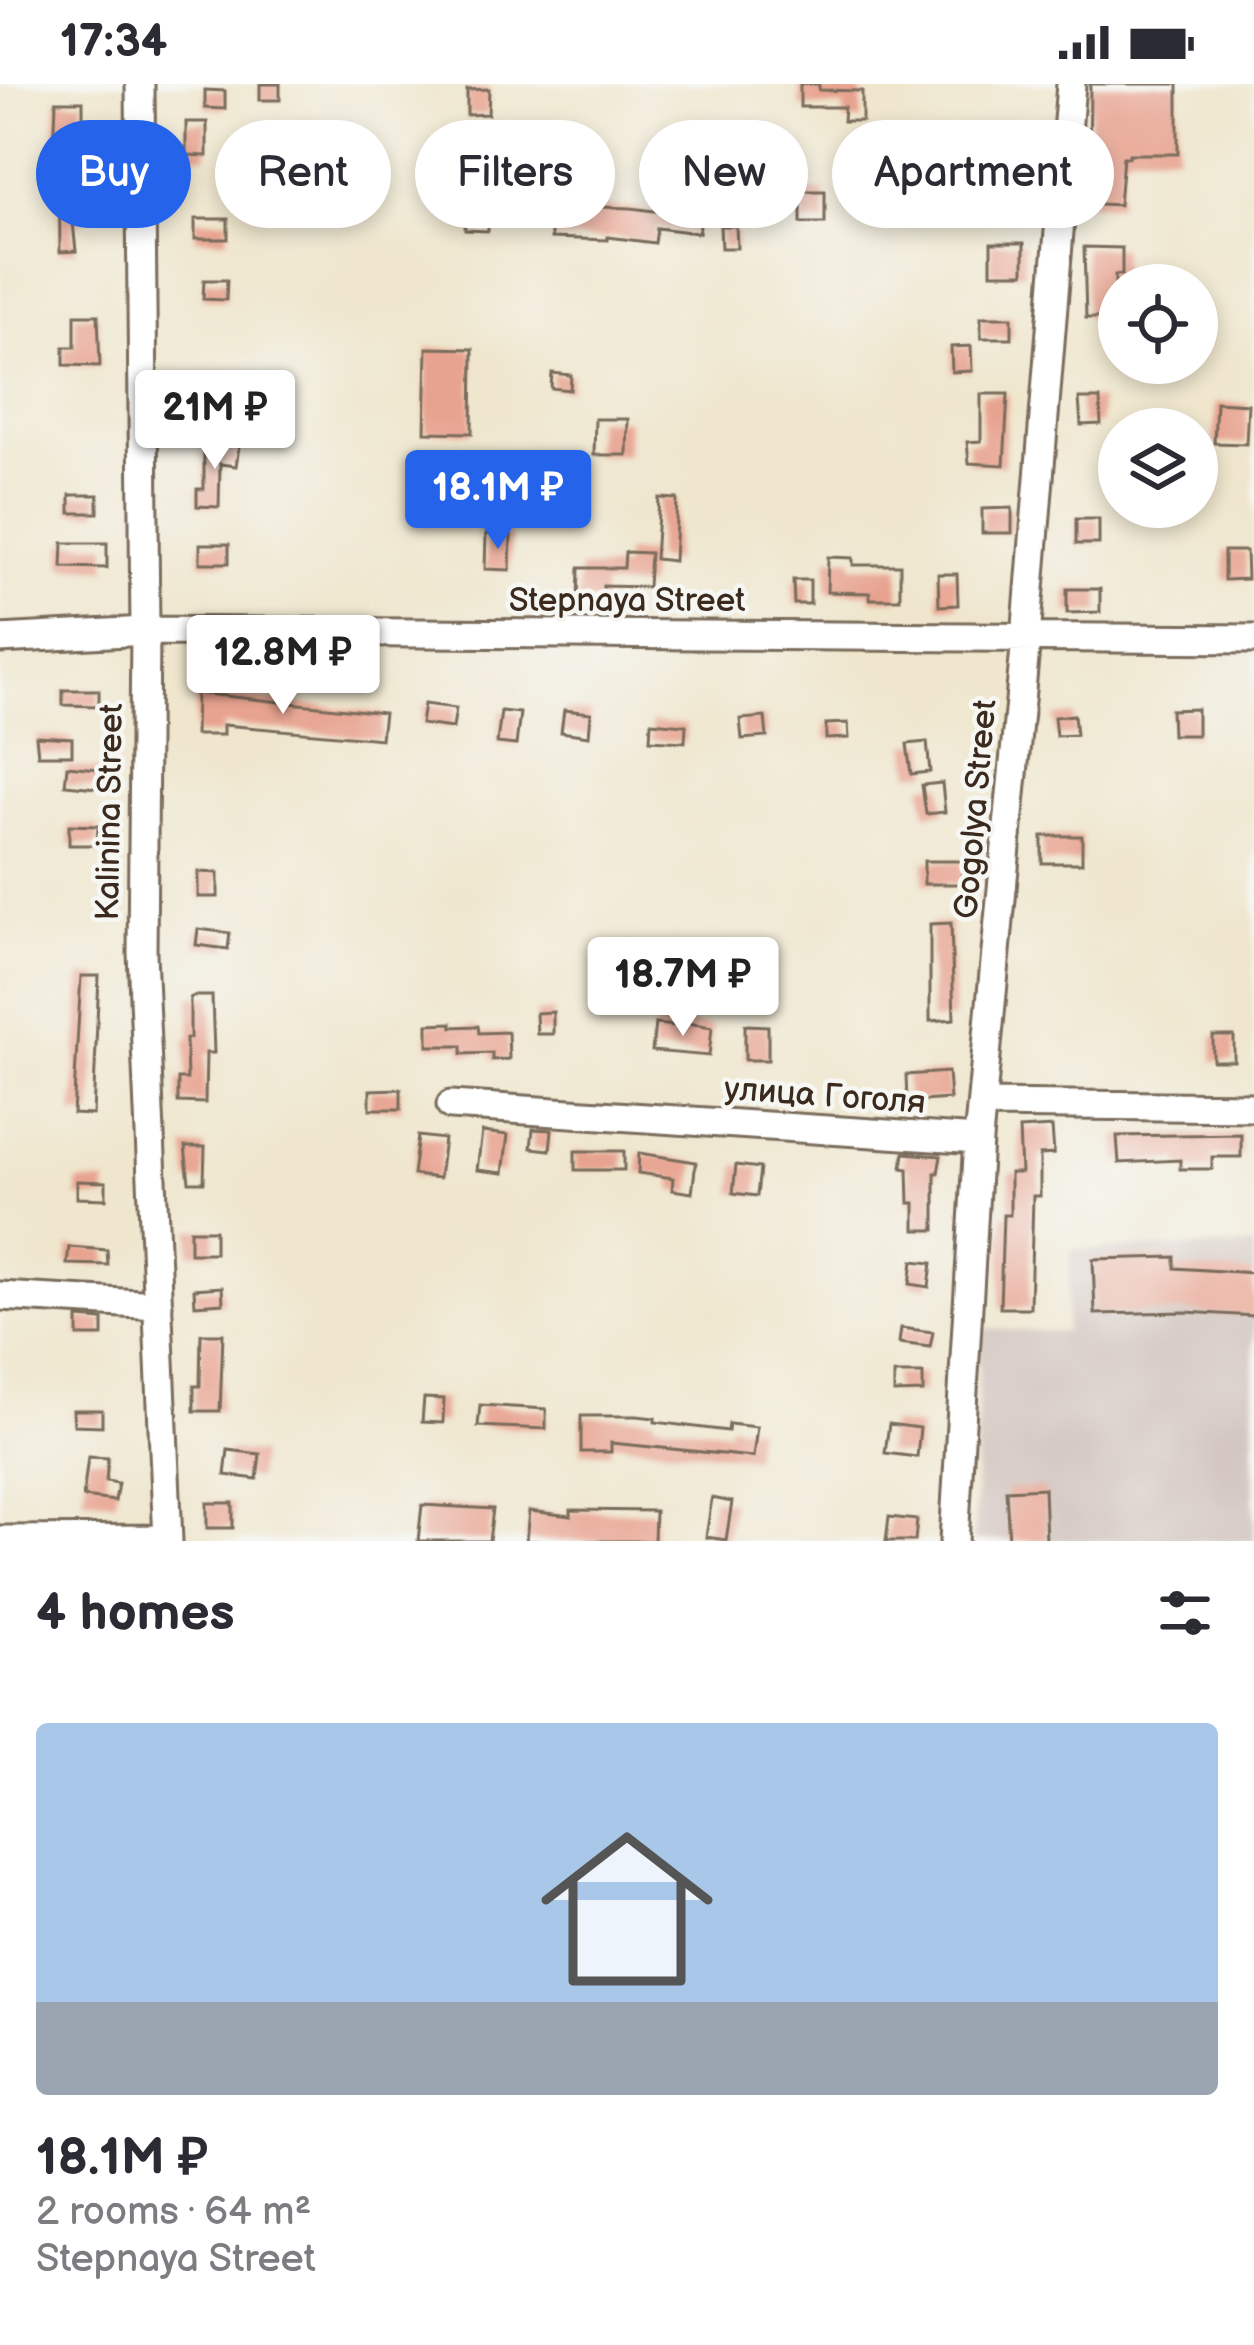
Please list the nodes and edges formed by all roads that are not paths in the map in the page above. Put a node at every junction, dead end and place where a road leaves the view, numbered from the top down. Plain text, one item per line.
1 (140, 84) edge
2 (1071, 84) edge
3 (146, 631) junction
4 (1026, 638) junction
5 (0, 639) edge
6 (1254, 639) edge
7 (984, 1104) junction
8 (451, 1105) dead end
9 (1254, 1107) edge
10 (978, 1140) junction
11 (0, 1296) edge
12 (158, 1305) junction
13 (0, 1540) edge
14 (168, 1540) edge
15 (954, 1541) edge

1 - 3 street, Kalinina Street
2 - 4 street, Gogolya Street
3 - 4 street, Stepnaya Street
3 - 5 street, Stepnaya Street
3 - 12 street, Kalinina Street
4 - 6 street, Stepnaya Street
4 - 7 street, Gogolya Street
7 - 9 street
7 - 10 street, Gogolya Street
8 - 10 street, улица Гоголя
10 - 15 street, Gogolya Street
11 - 12 street
12 - 14 street, Kalinina Street
13 - 14 street

